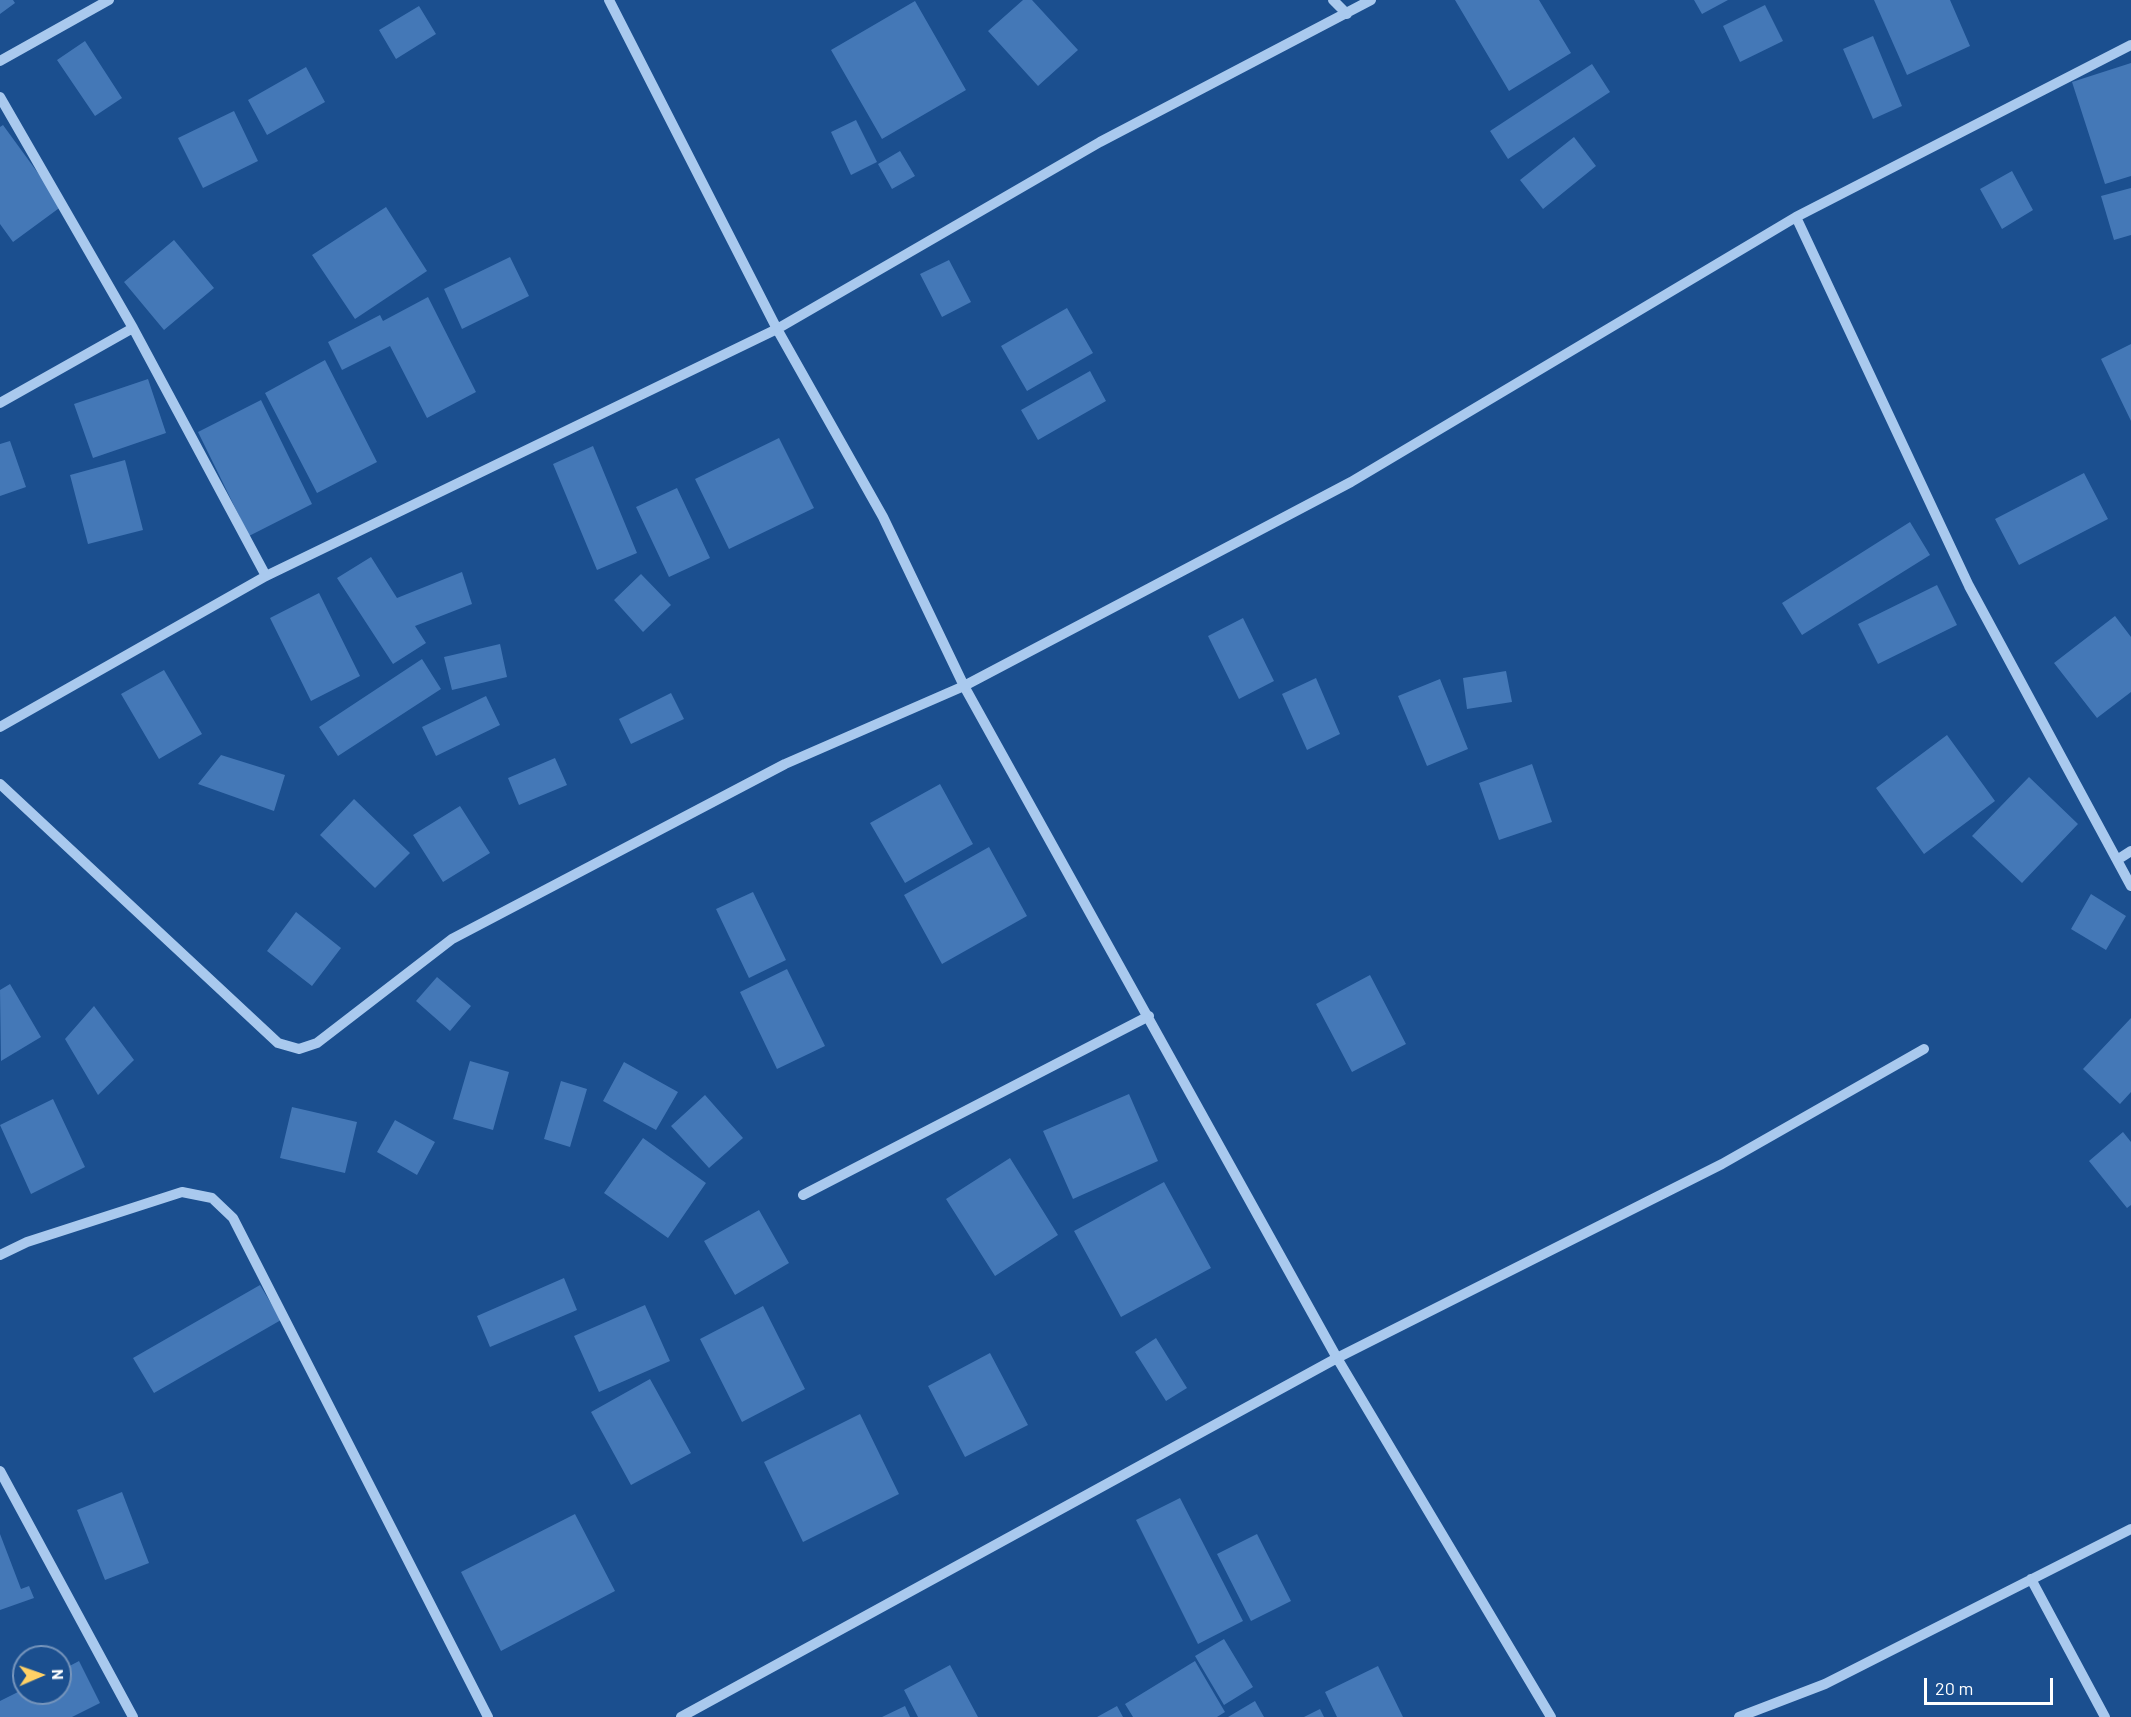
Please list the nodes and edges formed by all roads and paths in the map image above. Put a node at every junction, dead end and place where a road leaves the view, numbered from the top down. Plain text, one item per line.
1 (109, 0) edge
2 (609, 0) edge
3 (1333, 0) edge
4 (1371, 0) edge
5 (1347, 14) junction
6 (2131, 45) edge
7 (0, 60) edge
8 (0, 97) edge
9 (1796, 217) junction
10 (133, 328) junction
11 (777, 329) junction
12 (0, 403) edge
13 (266, 576) junction
14 (964, 686) junction
15 (0, 727) edge
16 (0, 784) edge
17 (2131, 851) edge
18 (2117, 861) junction
19 (2131, 886) edge
20 (1149, 1016) junction
21 (1924, 1049) dead end
22 (802, 1195) dead end
23 (0, 1255) edge
24 (1337, 1358) junction
25 (0, 1472) edge
26 (2131, 1530) edge
27 (2031, 1579) junction
28 (133, 1717) edge
29 (488, 1717) edge
30 (681, 1717) edge
31 (1551, 1717) edge
32 (1739, 1717) edge
33 (2105, 1717) edge

1 - 7 street
2 - 11 street
3 - 5 street
4 - 5 street
5 - 11 street
6 - 9 street
8 - 10 street
9 - 14 street
9 - 18 street
10 - 12 street
10 - 13 street
11 - 13 street
11 - 14 street
13 - 15 street
14 - 16 street
14 - 20 street
17 - 18 street
18 - 19 street
20 - 22 street
20 - 24 street
21 - 24 street
23 - 29 street
24 - 30 street
24 - 31 street
25 - 28 street
26 - 27 street
27 - 32 street
27 - 33 street

